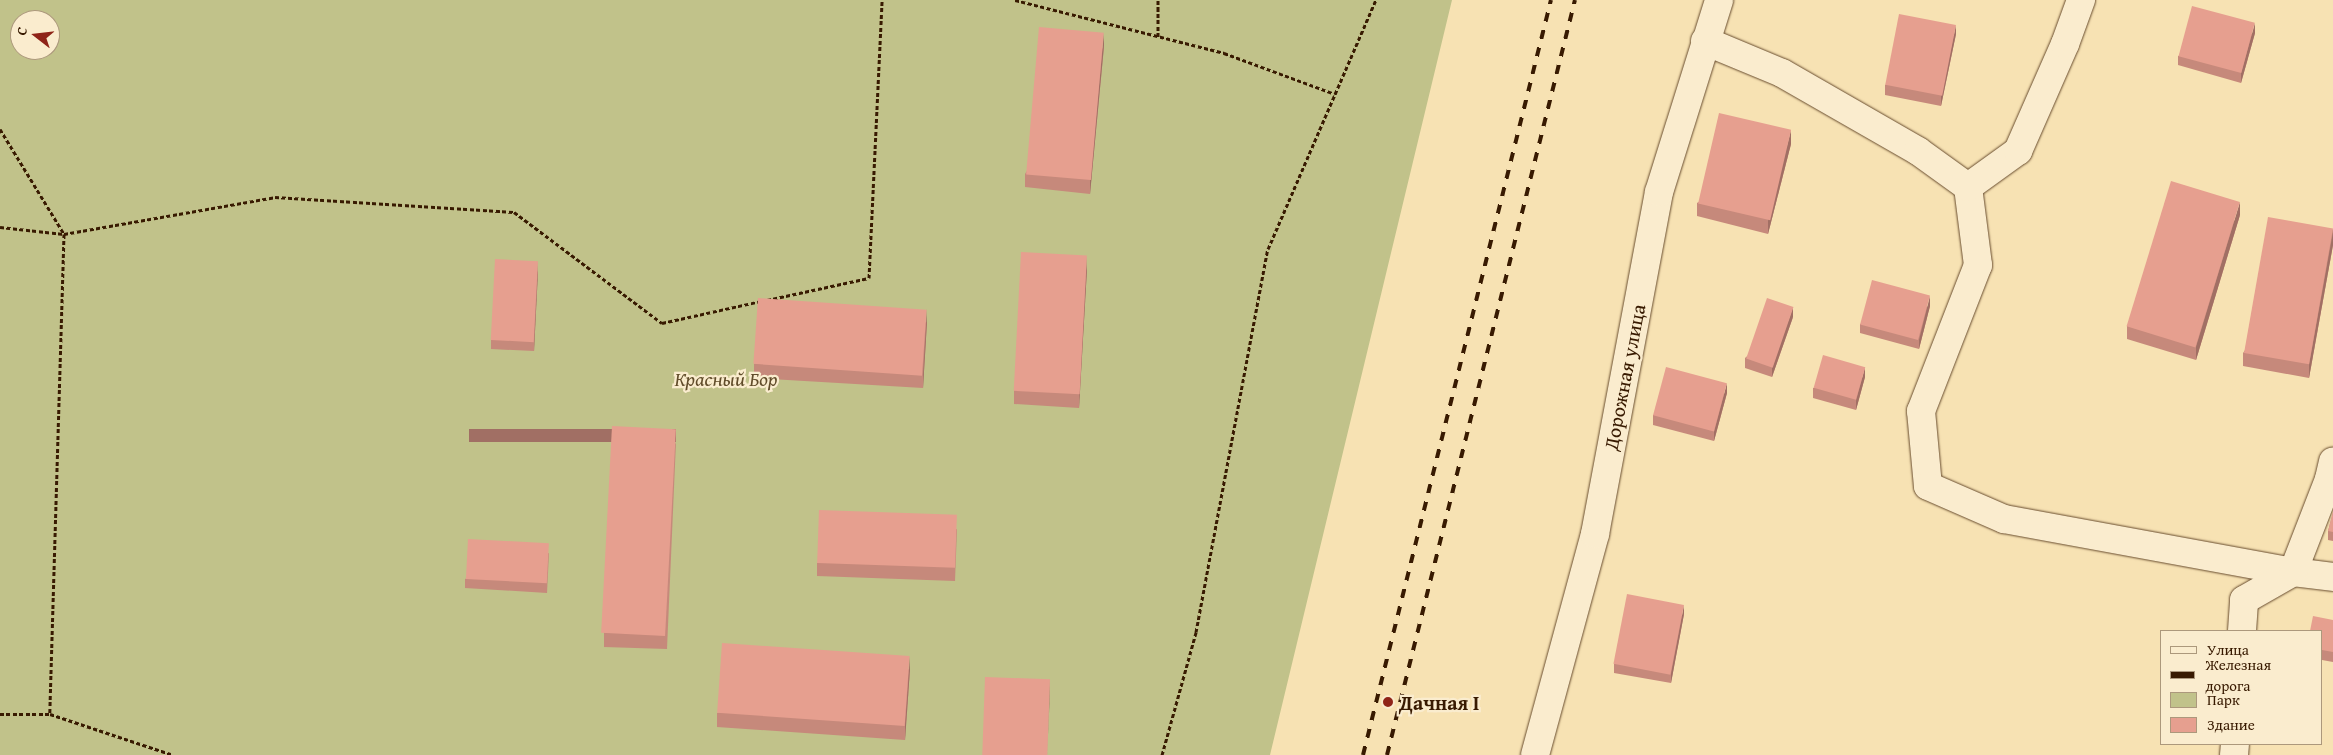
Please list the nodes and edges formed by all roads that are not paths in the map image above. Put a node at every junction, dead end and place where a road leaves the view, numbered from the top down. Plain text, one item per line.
1 (1719, 0) edge
2 (2081, 0) edge
3 (1704, 41) junction
4 (1968, 187) junction
5 (2333, 461) edge
6 (2293, 572) junction
7 (2333, 577) edge
8 (2242, 630) edge
9 (1535, 755) edge

1 - 3 street, Дорожная улица
2 - 4 street
3 - 4 street
3 - 9 street, Дорожная улица
4 - 6 street
5 - 6 street
6 - 7 street
6 - 8 street

